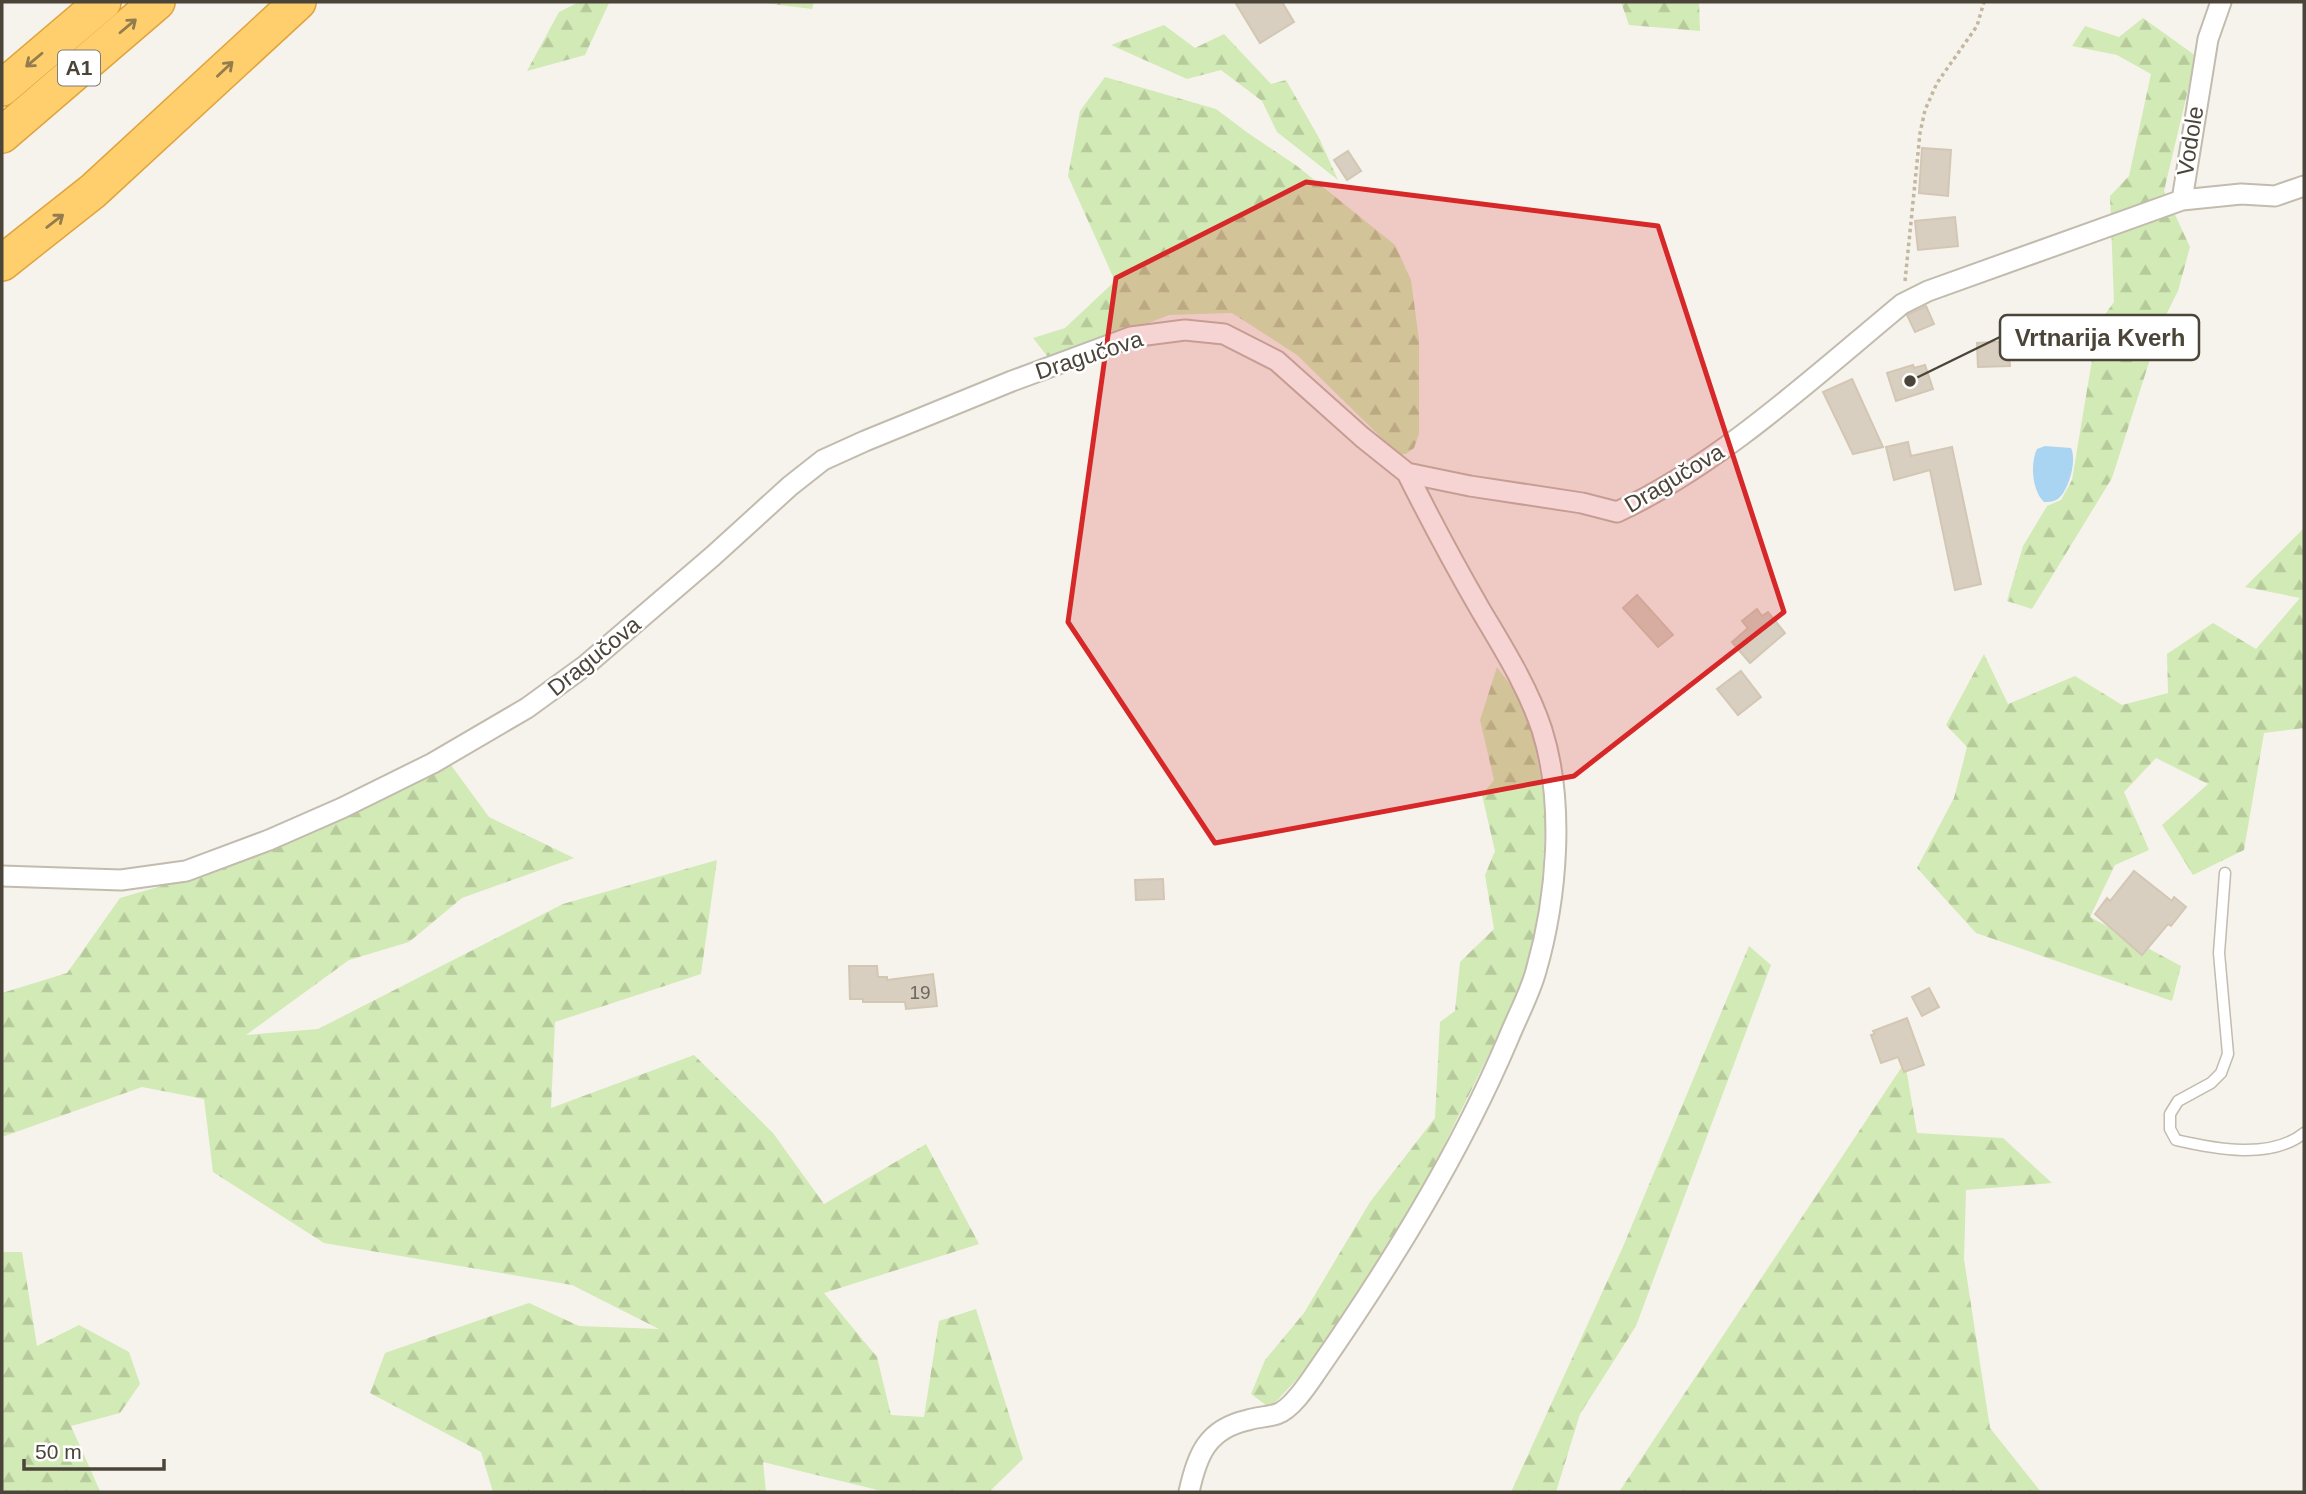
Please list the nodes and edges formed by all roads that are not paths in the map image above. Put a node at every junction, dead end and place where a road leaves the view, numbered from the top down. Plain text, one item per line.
1 (103, 2) edge
2 (157, 2) edge
3 (298, 2) edge
4 (2221, 2) edge
5 (2, 88) edge
6 (2, 135) edge
7 (2304, 186) edge
8 (2182, 200) junction
9 (2, 263) edge
10 (1406, 472) junction
11 (2225, 873) dead end
12 (2, 876) edge
13 (2304, 1133) edge
14 (1189, 1492) edge

1 -> 5 highway, A1
6 -> 2 highway, A1
9 -> 3 highway
4 - 8 street, Vodole
7 - 8 street, Vodole
8 - 10 street, Dragučova
10 - 12 street, Dragučova
10 - 14 street
11 - 13 lane

